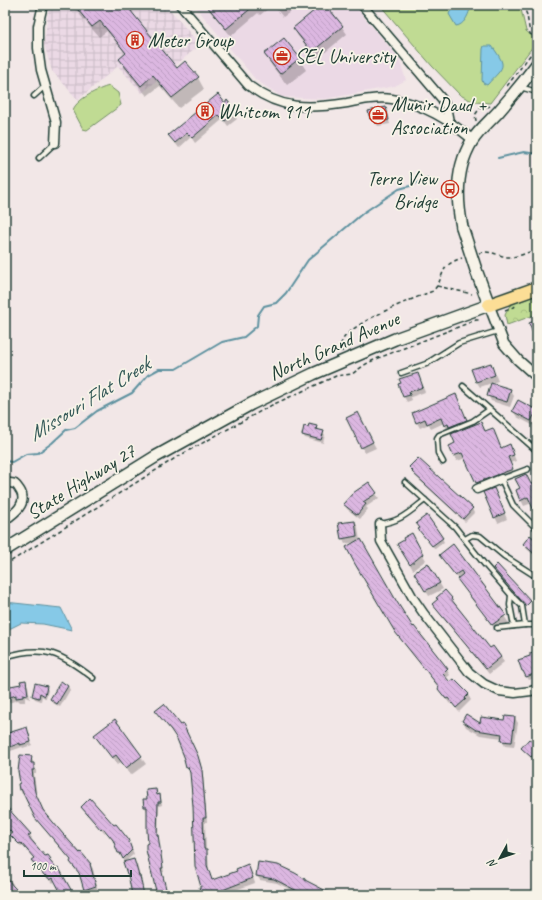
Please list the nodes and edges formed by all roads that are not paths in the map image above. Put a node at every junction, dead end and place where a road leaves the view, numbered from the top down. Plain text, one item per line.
1 (43, 5) edge
2 (180, 5) edge
3 (362, 5) edge
4 (537, 64) edge
5 (45, 86) junction
6 (519, 87) junction
7 (537, 92) edge
8 (34, 96) dead end
9 (449, 122) junction
10 (473, 140) junction
11 (55, 142) joint
12 (39, 158) dead end
13 (537, 288) edge
14 (489, 305) junction
15 (498, 330) junction
16 (401, 373) dead end
17 (537, 377) edge
18 (463, 386) dead end
19 (490, 410) junction
20 (537, 451) edge
21 (155, 457) joint
22 (443, 462) dead end
23 (528, 468) dead end
24 (501, 479) junction
25 (5, 482) edge
26 (405, 482) dead end
27 (476, 489) dead end
28 (425, 500) junction
29 (5, 520) edge
30 (380, 524) joint
31 (537, 527) edge
32 (465, 539) junction
33 (5, 550) edge
34 (537, 578) edge
35 (511, 595) junction
36 (525, 625) junction
37 (532, 625) dead end
38 (514, 626) junction
39 (497, 628) dead end
40 (5, 657) edge
41 (93, 678) dead end
42 (537, 689) edge

1 - 5 street
2 - 9 street
3 - 9 street
4 - 6 main road
5 - 8 lane
5 - 11 street
6 - 7 lane
6 - 10 main road
9 - 10 street
10 - 14 main road, bridge
11 - 12 lane
13 - 14 main road, North Grand Avenue
14 - 15 street
14 - 21 main road, North Grand Avenue
15 - 16 lane
15 - 17 street
18 - 19 lane
19 - 20 lane
19 - 22 lane
21 - 33 main road, State Highway 27
23 - 24 lane
24 - 27 street
24 - 31 lane
25 - 29 street
26 - 28 lane
28 - 30 lane
28 - 32 lane
30 - 42 street
32 - 34 lane
32 - 35 lane
35 - 36 lane
35 - 38 lane
36 - 37 lane
36 - 38 lane
38 - 39 lane
40 - 41 lane

